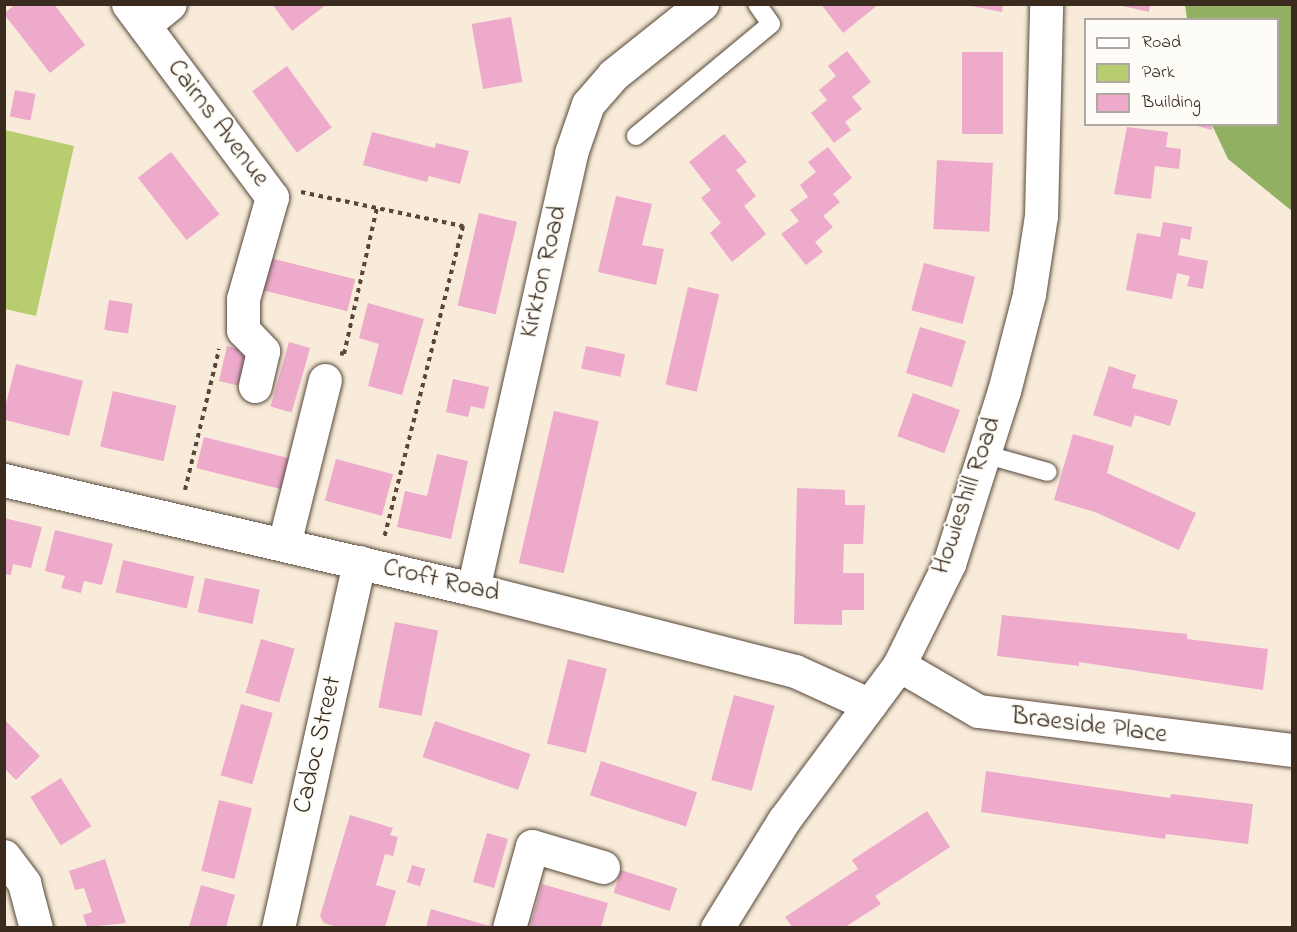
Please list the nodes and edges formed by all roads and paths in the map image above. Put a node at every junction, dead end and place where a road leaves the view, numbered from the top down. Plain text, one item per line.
1 (170, 4) edge
2 (702, 4) edge
3 (757, 4) edge
4 (1046, 4) edge
5 (136, 15) edge
6 (636, 136) dead end
7 (272, 197) junction
8 (377, 208) junction
9 (221, 340) dead end
10 (325, 380) joint
11 (255, 387) dead end
12 (984, 454) junction
13 (1048, 472) dead end
14 (4, 480) edge
15 (178, 520) junction
16 (284, 544) junction
17 (368, 564) junction
18 (473, 589) junction
19 (899, 665) junction
20 (870, 705) junction
21 (1291, 750) edge
22 (4, 856) edge
23 (603, 867) dead end
24 (36, 927) edge
25 (278, 927) edge
26 (509, 927) edge
27 (717, 927) edge

1 - 5 street
2 - 18 street, Kirkton Road
3 - 6 lane
4 - 12 street, Howieshill Road
5 - 7 street, Cairns Avenue
7 - 8 path
7 - 11 street, Cairns Avenue
8 - 10 path
8 - 17 path
9 - 15 path
10 - 16 street
12 - 13 lane
12 - 19 street, Howieshill Road
14 - 15 street, Croft Road
15 - 16 street, Croft Road
16 - 17 street, Croft Road
17 - 18 street, Croft Road
17 - 25 street, Cadoc Street
18 - 20 street, Croft Road
19 - 20 street, Howieshill Road
19 - 21 street, Braeside Place
20 - 27 street, Howieshill Road
22 - 24 street
23 - 26 street

